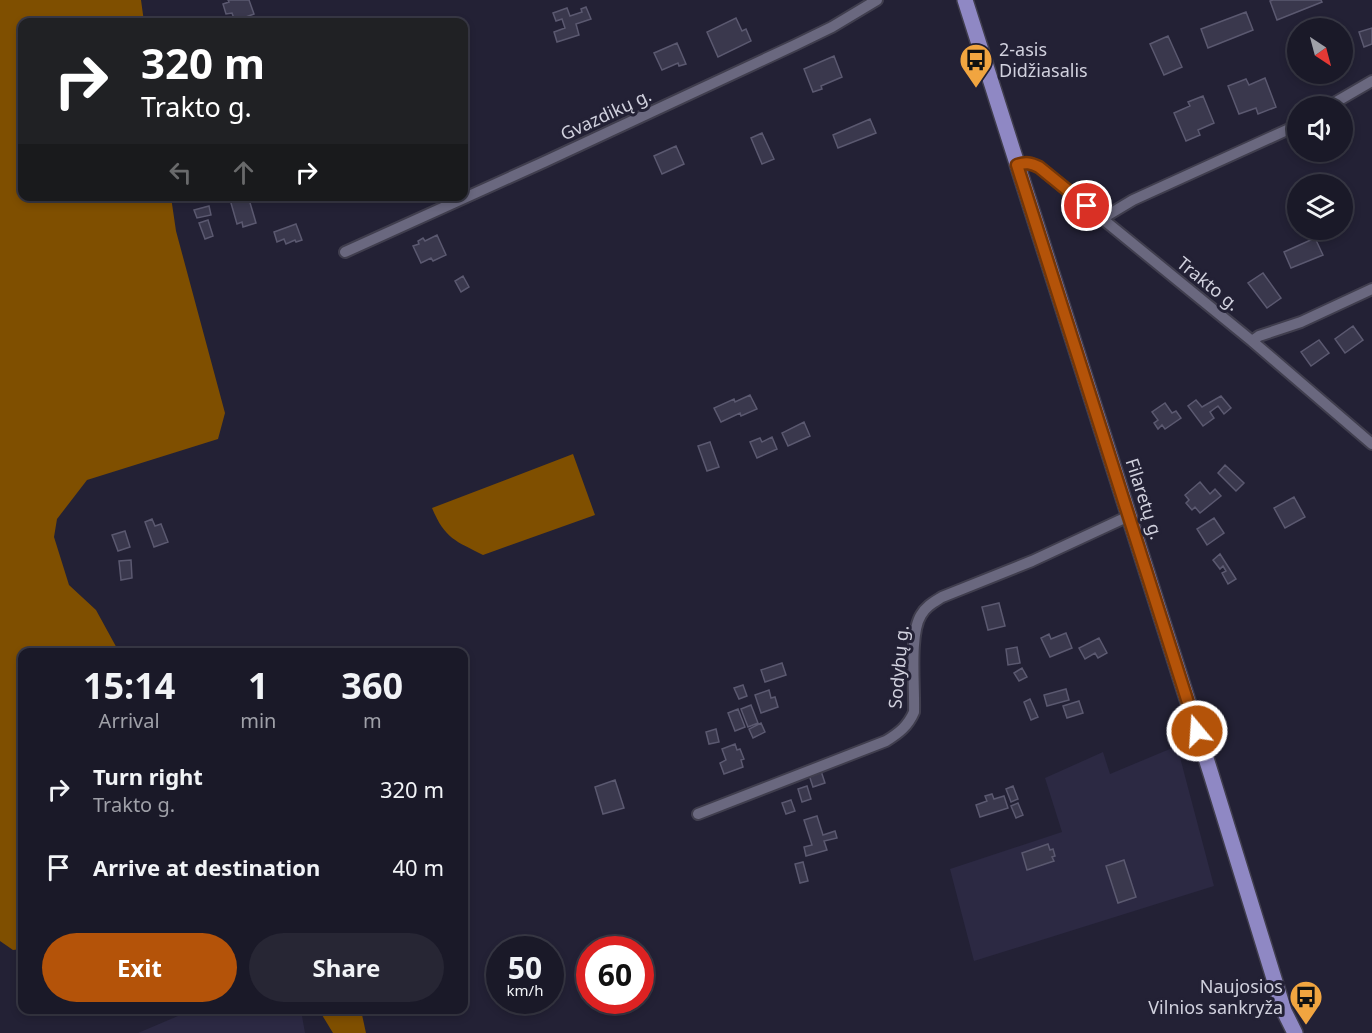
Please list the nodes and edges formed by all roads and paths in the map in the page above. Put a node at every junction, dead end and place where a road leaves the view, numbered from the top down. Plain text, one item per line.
1 (877, 0) edge
2 (965, 0) edge
3 (1372, 81) edge
4 (1346, 96) edge
5 (1287, 130) edge
6 (1017, 165) junction
7 (468, 196) edge
8 (458, 201) edge
9 (1103, 218) junction
10 (345, 252) dead end
11 (1372, 289) edge
12 (1252, 341) junction
13 (1372, 444) edge
14 (1129, 516) junction
15 (699, 814) dead end
16 (1284, 1011) junction
17 (1286, 1033) edge
18 (1295, 1033) edge

1 - 7 street, Gvazdikų g.
2 - 6 main road, Filaretų g.
3 - 4 street
5 - 9 street
6 - 9 street, Trakto g.
6 - 14 main road, Filaretų g.
8 - 10 street, Gvazdikų g.
9 - 12 street, Trakto g.
11 - 12 street
12 - 13 street, Trakto g.
14 - 15 street, Sodybų g.
14 - 16 main road, Filaretų g.
16 - 17 main road, Filaretų g.
16 - 18 main road, Filaretų g.

